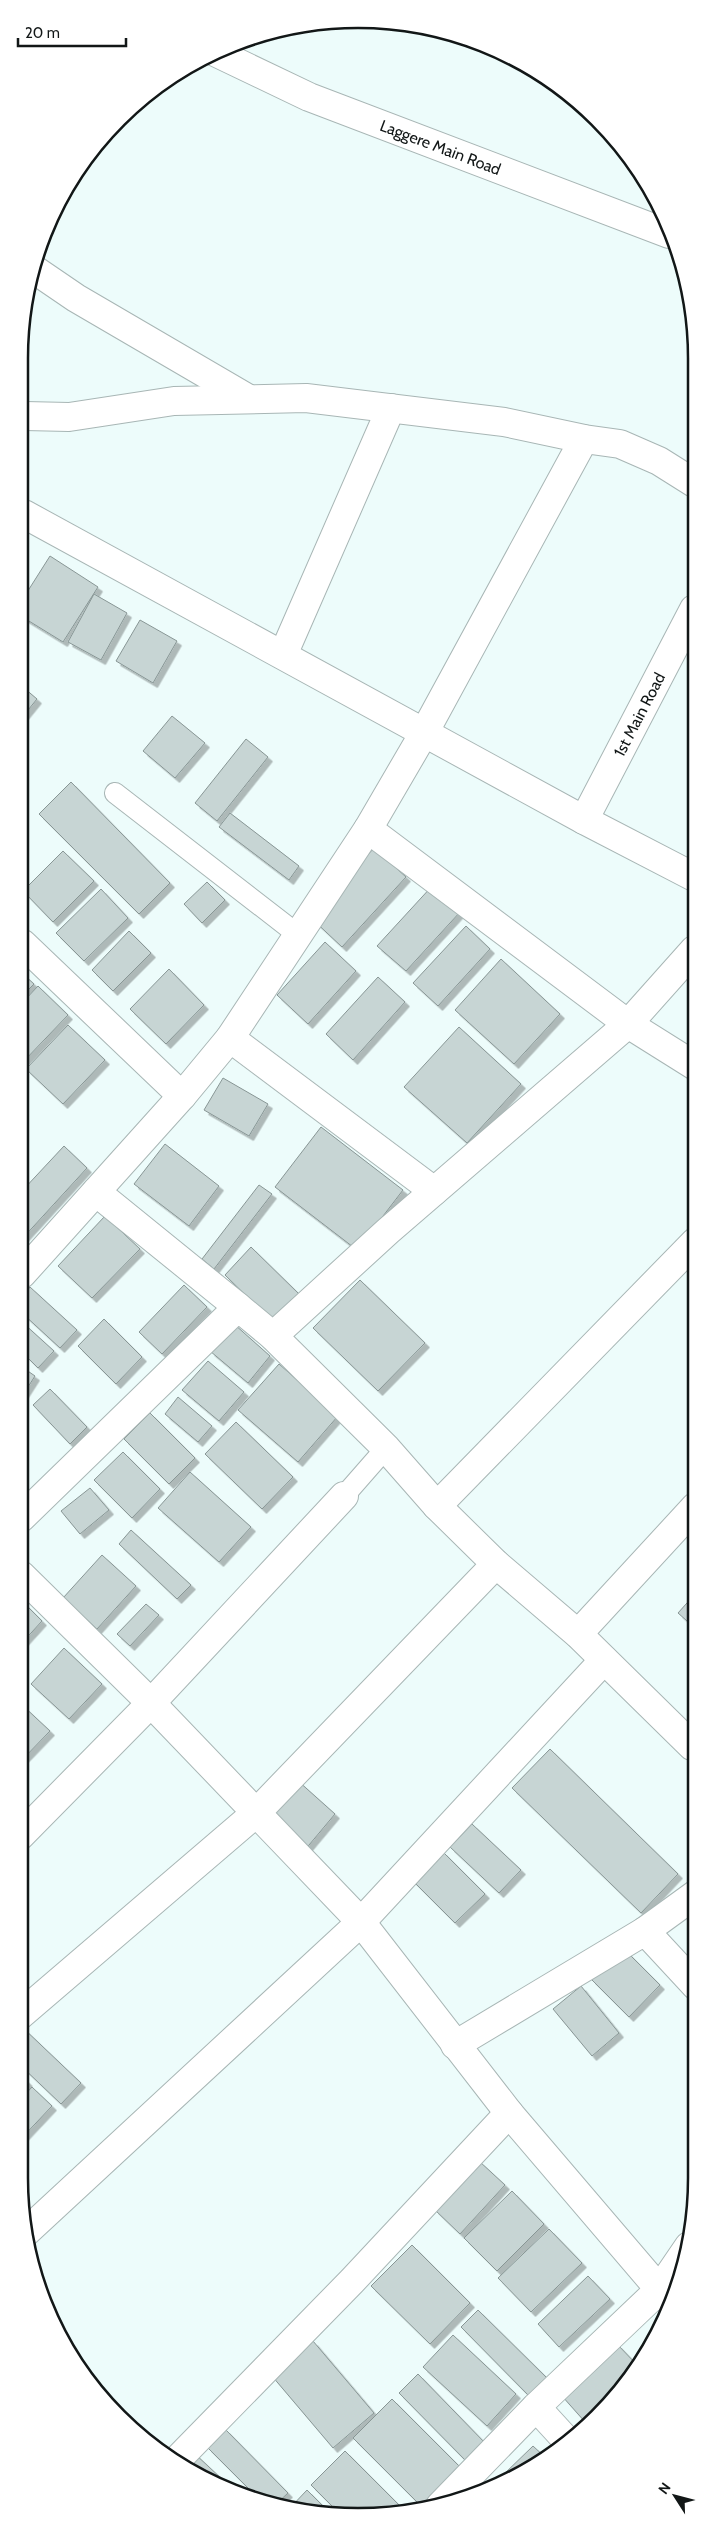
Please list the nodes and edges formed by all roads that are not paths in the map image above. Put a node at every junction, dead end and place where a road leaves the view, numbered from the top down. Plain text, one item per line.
1 (224, 56) edge
2 (662, 231) edge
3 (39, 273) edge
4 (249, 399) junction
5 (391, 408) junction
6 (28, 416) edge
7 (584, 439) junction
8 (688, 479) edge
9 (28, 516) edge
10 (688, 621) edge
11 (283, 656) junction
12 (424, 733) junction
13 (115, 793) dead end
14 (584, 820) junction
15 (368, 829) junction
16 (688, 874) edge
17 (297, 934) junction
18 (28, 949) edge
19 (688, 957) edge
20 (628, 1024) junction
21 (230, 1038) junction
22 (688, 1062) edge
23 (182, 1096) junction
24 (434, 1191) junction
25 (96, 1192) junction
26 (688, 1249) edge
27 (28, 1267) edge
28 (238, 1307) junction
29 (273, 1336) junction
30 (386, 1448) junction
31 (344, 1496) joint
32 (437, 1506) junction
33 (28, 1511) edge
34 (688, 1515) edge
35 (496, 1564) junction
36 (28, 1582) edge
37 (578, 1634) junction
38 (604, 1660) junction
39 (151, 1703) junction
40 (688, 1742) edge
41 (256, 1813) junction
42 (28, 1828) edge
43 (688, 1900) edge
44 (361, 1922) junction
45 (645, 1931) junction
46 (688, 1977) edge
47 (28, 2008) edge
48 (455, 2045) junction
49 (509, 2113) junction
50 (31, 2227) edge
51 (665, 2297) edge
52 (536, 2406) junction
53 (563, 2436) edge
54 (180, 2457) edge
55 (451, 2495) edge

1 - 2 street, Laggere Main Road
3 - 4 street
4 - 5 street
4 - 6 street
5 - 7 street
5 - 11 street
7 - 8 street
7 - 12 street
9 - 11 street
10 - 14 street, 1st Main Road
11 - 12 street
12 - 14 street
12 - 15 street
13 - 17 lane
14 - 16 street
15 - 17 street
15 - 20 street
17 - 21 street
18 - 23 street
19 - 20 street
20 - 22 street
20 - 24 street
21 - 23 street
21 - 24 street
23 - 25 street
24 - 29 street
25 - 27 street
25 - 28 street
26 - 32 street
28 - 29 street
28 - 33 street
29 - 30 street
30 - 31 lane
30 - 32 street
31 - 39 street
32 - 35 street
34 - 37 street
35 - 37 street
35 - 41 street
36 - 39 street
37 - 38 street
38 - 40 street
38 - 44 street
39 - 41 street
39 - 42 street
41 - 44 street
41 - 47 street
43 - 45 street
44 - 48 street
44 - 50 street
45 - 46 street
45 - 48 street
48 - 49 street
49 - 51 street
49 - 54 street
51 - 52 street
52 - 53 street
52 - 55 street

